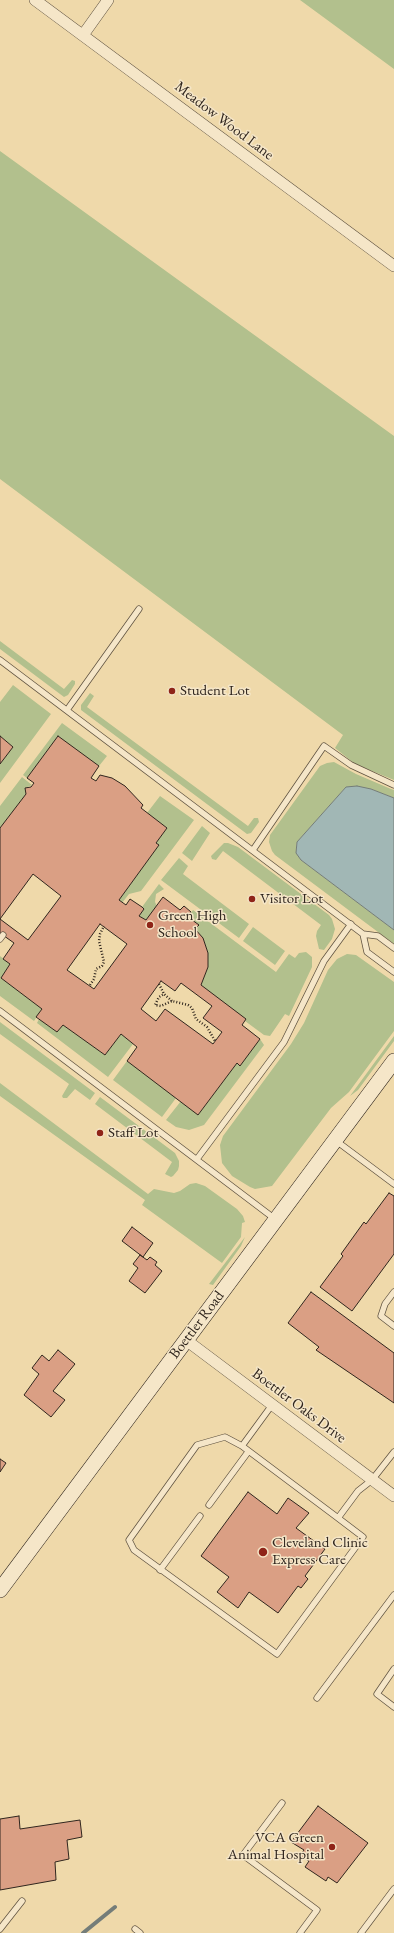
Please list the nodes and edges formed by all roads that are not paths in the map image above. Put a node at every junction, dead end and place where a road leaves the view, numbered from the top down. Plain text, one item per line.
1 (35, 0) edge
2 (108, 0) edge
3 (83, 35) junction
4 (394, 266) edge
5 (139, 609) dead end
6 (0, 660) edge
7 (67, 710) junction
8 (394, 786) edge
9 (253, 850) junction
10 (351, 924) junction
11 (363, 934) junction
12 (394, 948) edge
13 (394, 972) edge
14 (0, 1011) edge
15 (394, 1061) edge
16 (334, 1140) junction
17 (197, 1159) junction
18 (394, 1184) edge
19 (276, 1219) junction
20 (394, 1292) edge
21 (394, 1326) edge
22 (186, 1340) junction
23 (272, 1404) junction
24 (242, 1446) junction
25 (248, 1452) junction
26 (394, 1452) edge
27 (372, 1480) junction
28 (394, 1496) edge
29 (209, 1504) dead end
30 (200, 1516) dead end
31 (338, 1518) junction
32 (160, 1570) junction
33 (0, 1590) edge
34 (394, 1595) edge
35 (394, 1668) edge
36 (317, 1698) dead end
37 (394, 1707) edge
38 (282, 1803) dead end
39 (394, 1889) edge
40 (22, 1901) dead end
41 (0, 1929) edge
42 (300, 1933) edge
43 (361, 1933) edge

1 - 3 street, Meadow Wood Lane
2 - 3 street
3 - 4 street, Meadow Wood Lane
5 - 7 lane
6 - 7 lane
7 - 9 lane
8 - 9 lane
9 - 10 lane
10 - 11 lane
10 - 17 lane
11 - 12 lane
11 - 13 lane
14 - 17 lane
15 - 16 street, Boettler Road
16 - 18 lane
16 - 19 street, Boettler Road
17 - 19 lane
19 - 22 street, Boettler Road
20 - 21 lane
22 - 23 street, Boettler Oaks Drive
22 - 33 street, Boettler Road
23 - 24 lane
23 - 27 street, Boettler Oaks Drive
24 - 25 lane
24 - 32 lane
25 - 29 lane
25 - 31 lane
26 - 27 lane
27 - 28 street, Boettler Oaks Drive
27 - 31 lane
30 - 32 lane
31 - 32 lane
34 - 36 lane
35 - 37 lane
38 - 42 lane
39 - 43 lane
40 - 41 lane

